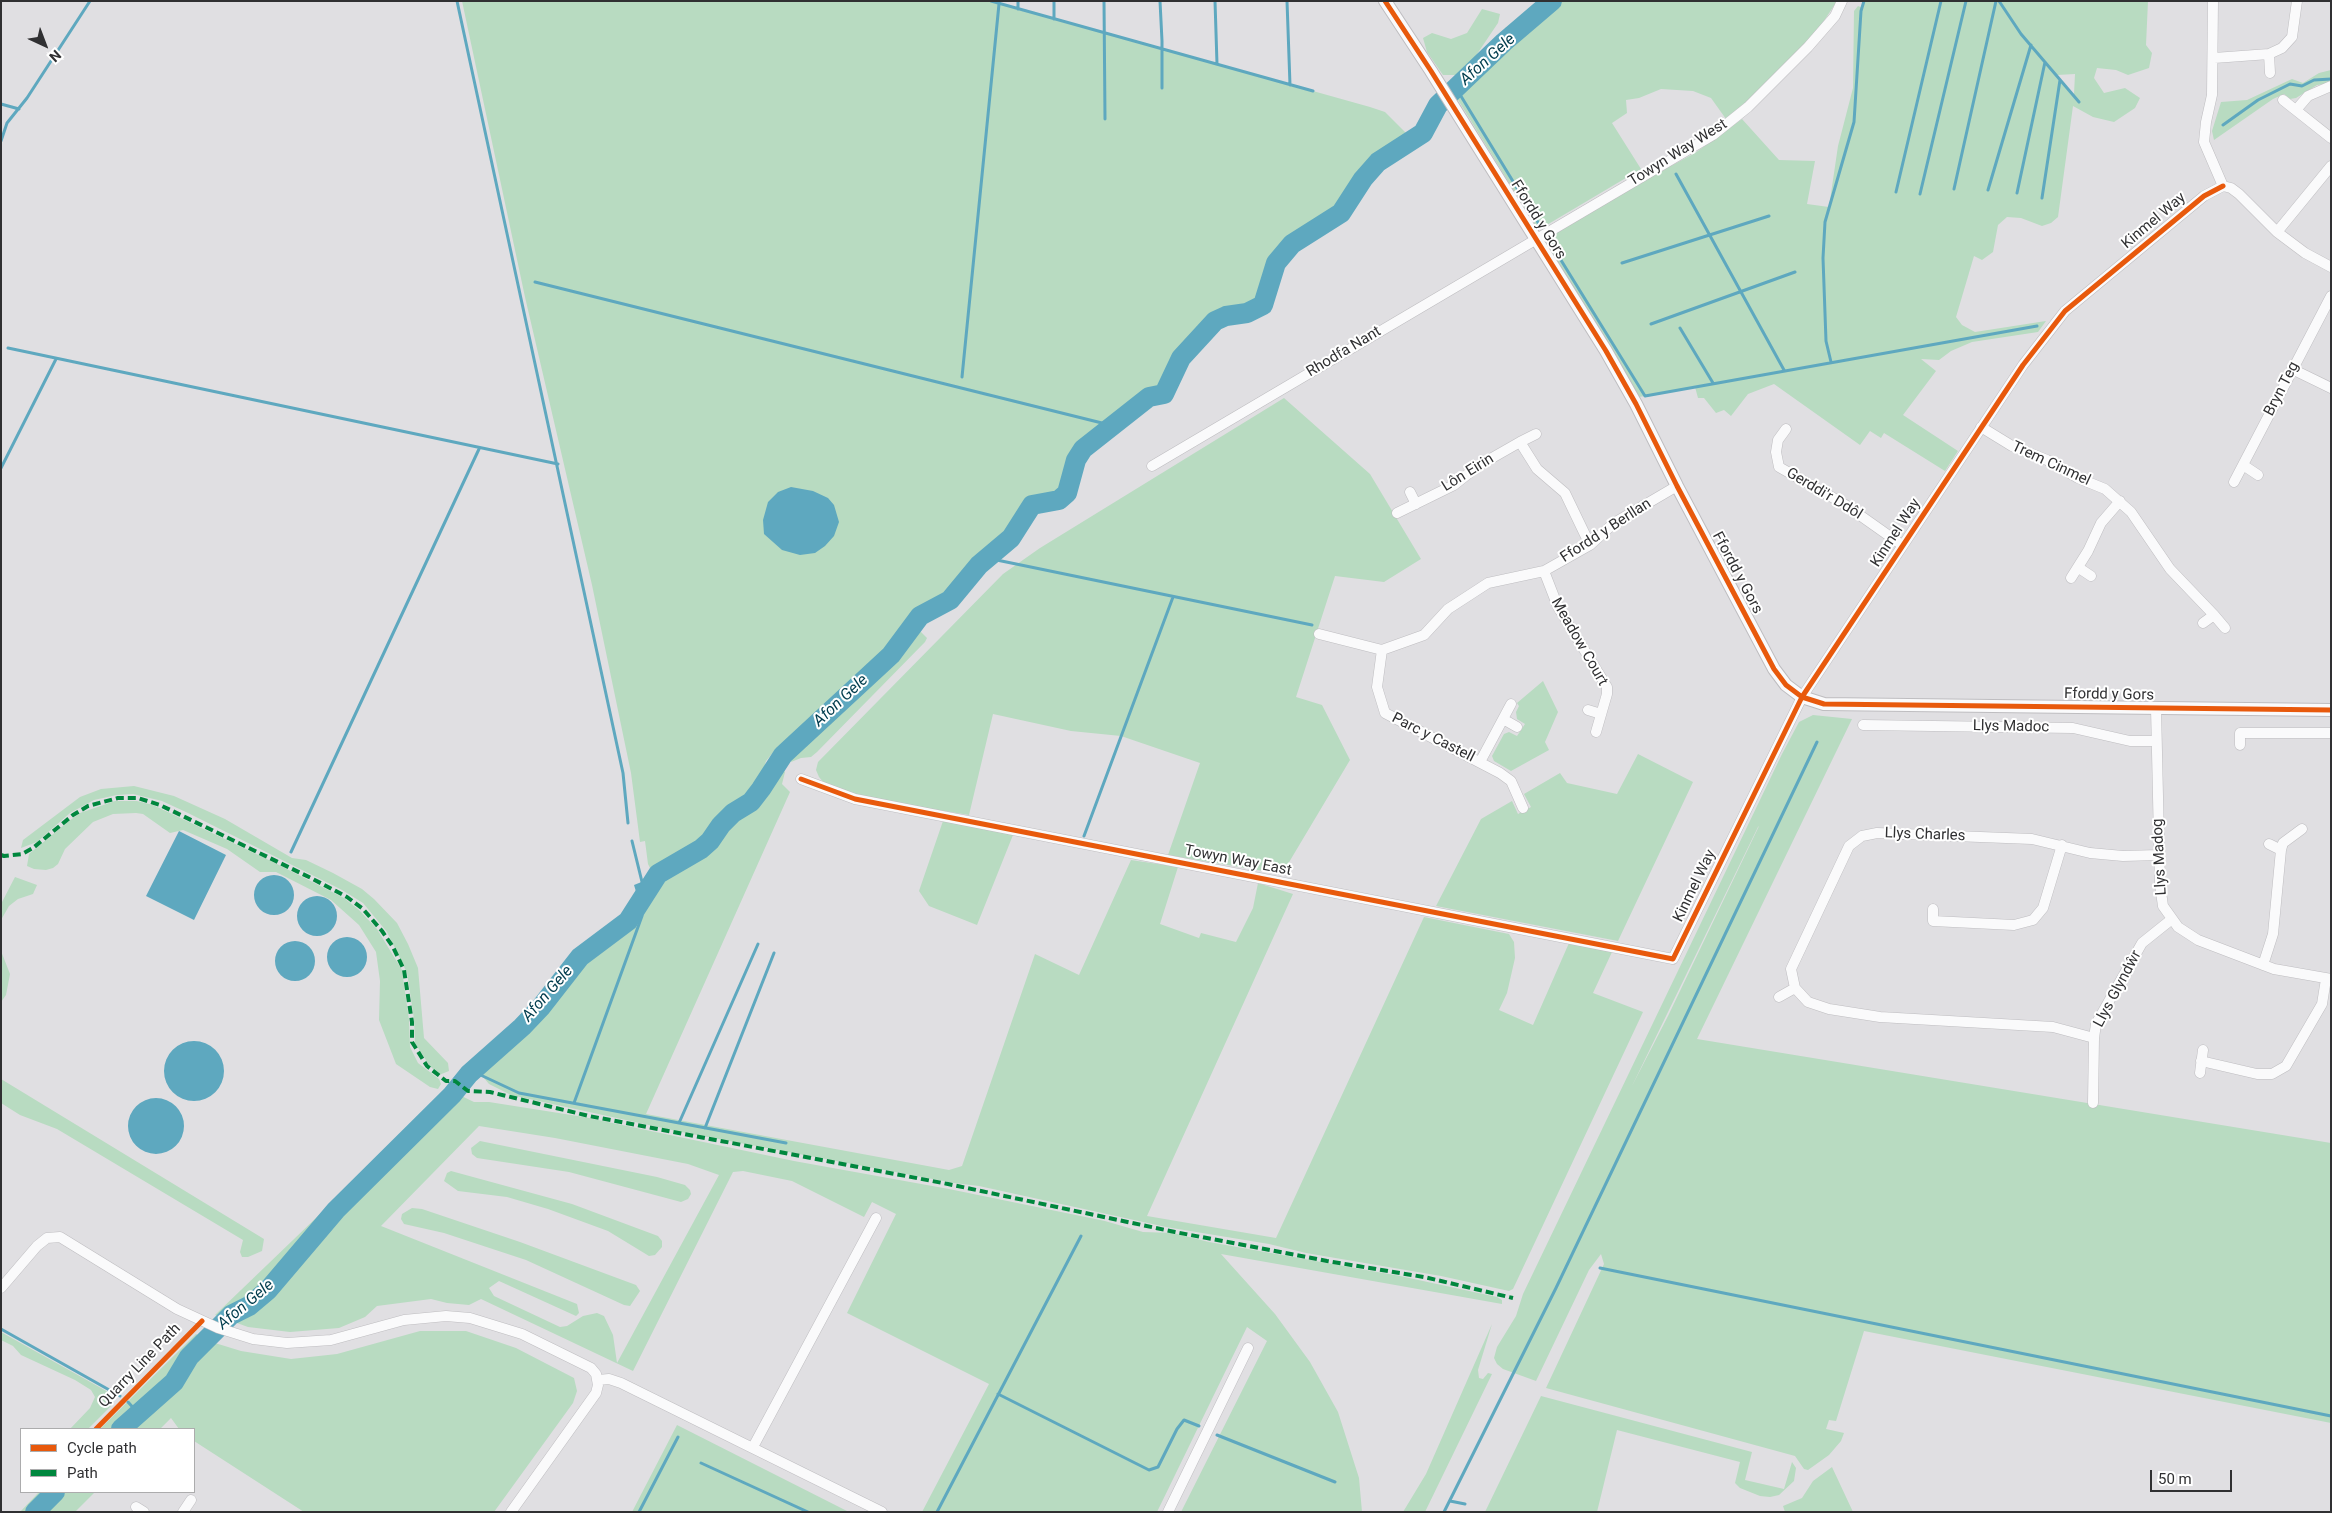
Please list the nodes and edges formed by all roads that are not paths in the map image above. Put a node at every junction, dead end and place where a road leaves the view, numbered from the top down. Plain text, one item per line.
1 (1385, 1) edge
2 (1842, 1) edge
3 (2213, 1) edge
4 (2297, 1) edge
5 (2269, 54) junction
6 (2214, 58) junction
7 (2270, 73) dead end
8 (2331, 86) edge
9 (2283, 100) dead end
10 (2296, 110) junction
11 (2331, 138) edge
12 (2331, 166) edge
13 (2223, 186) junction
14 (2277, 232) junction
15 (1535, 239) junction
16 (2331, 267) edge
17 (2331, 296) edge
18 (2292, 369) junction
19 (2331, 388) edge
20 (1981, 427) junction
21 (1786, 429) dead end
22 (1536, 434) dead end
23 (1520, 442) junction
24 (2243, 465) junction
25 (1152, 466) dead end
26 (2258, 475) dead end
27 (2234, 482) dead end
28 (1676, 486) junction
29 (1410, 492) dead end
30 (2120, 502) junction
31 (1416, 504) junction
32 (1397, 513) dead end
33 (1590, 545) junction
34 (1902, 545) junction
35 (2079, 568) junction
36 (1544, 571) junction
37 (2091, 576) dead end
38 (2071, 578) dead end
39 (2214, 615) junction
40 (2203, 623) dead end
41 (2225, 628) dead end
42 (1318, 634) dead end
43 (1382, 650) junction
44 (1802, 697) junction
45 (1510, 704) dead end
46 (2156, 708) junction
47 (1588, 710) dead end
48 (2331, 710) edge
49 (1602, 714) junction
50 (1502, 719) junction
51 (1863, 725) dead end
52 (1517, 727) dead end
53 (1596, 732) dead end
54 (2331, 733) edge
55 (2156, 741) junction
56 (2240, 745) dead end
57 (1480, 762) junction
58 (801, 779) dead end
59 (1523, 808) dead end
60 (2302, 830) dead end
61 (2269, 844) dead end
62 (2062, 845) junction
63 (2281, 850) junction
64 (2159, 855) junction
65 (1933, 909) dead end
66 (2172, 919) junction
67 (1673, 959) joint
68 (2263, 965) junction
69 (2328, 979) edge
70 (1795, 988) junction
71 (1779, 997) dead end
72 (2094, 1038) junction
73 (2204, 1050) dead end
74 (2201, 1061) junction
75 (2200, 1073) dead end
76 (2093, 1103) dead end
77 (876, 1218) dead end
78 (1, 1288) edge
79 (1248, 1348) dead end
80 (598, 1380) junction
81 (754, 1447) junction
82 (190, 1500) dead end
83 (183, 1512) edge
84 (511, 1512) edge
85 (882, 1512) edge
86 (1168, 1512) edge

1 - 15 street, Ffordd y Gors
2 - 15 street, Towyn Way West
3 - 6 street
4 - 5 street
5 - 6 street
5 - 7 street
6 - 13 street
8 - 10 street
9 - 10 street
10 - 11 street
12 - 14 street
13 - 14 street
13 - 20 street, Kinmel Way
14 - 16 street
15 - 25 street, Rhodfa Nant
15 - 28 street, Ffordd y Gors
17 - 18 street, Bryn Teg
18 - 19 street
18 - 24 street, Bryn Teg
20 - 30 street, Trem Cinmel
20 - 34 street, Kinmel Way
21 - 34 street, Gerddi'r Ddôl
22 - 23 street, Lôn Eirin
23 - 31 street, Lôn Eirin
23 - 33 street
24 - 26 street
24 - 27 street, Bryn Teg
28 - 33 street, Ffordd y Berllan
28 - 44 street, Ffordd y Gors
29 - 31 street
30 - 35 street
30 - 39 street, Trem Cinmel
31 - 32 street, Lôn Eirin
33 - 36 street, Ffordd y Berllan
34 - 44 street, Kinmel Way
35 - 37 street
35 - 38 street
36 - 43 street, Ffordd y Berllan
36 - 49 street, Meadow Court
39 - 40 street
39 - 41 street, Trem Cinmel
42 - 43 street
43 - 57 street, Parc y Castell
44 - 46 street, Ffordd y Gors
44 - 67 street, Kinmel Way
45 - 50 street
46 - 48 street, Ffordd y Gors
46 - 55 street, Llys Madog
47 - 49 street
49 - 53 street, Meadow Court
50 - 52 street
50 - 57 street
51 - 55 street, Llys Madoc
54 - 56 street
55 - 64 street, Llys Madog
57 - 59 street, Parc y Castell
58 - 67 street, Towyn Way East
60 - 63 street
61 - 63 street
62 - 64 street, Llys Charles
62 - 65 street
62 - 70 street, Llys Charles
63 - 68 street
64 - 66 street, Llys Madog
66 - 68 street, Llys Madog
66 - 72 street, Llys Glyndŵr
68 - 69 street, Llys Madog
69 - 74 street
70 - 71 street
70 - 72 street
72 - 76 street, Llys Glyndŵr
73 - 74 street
74 - 75 street
77 - 81 street
78 - 80 street
79 - 86 street
80 - 81 street
80 - 84 street
81 - 85 street
82 - 83 street

